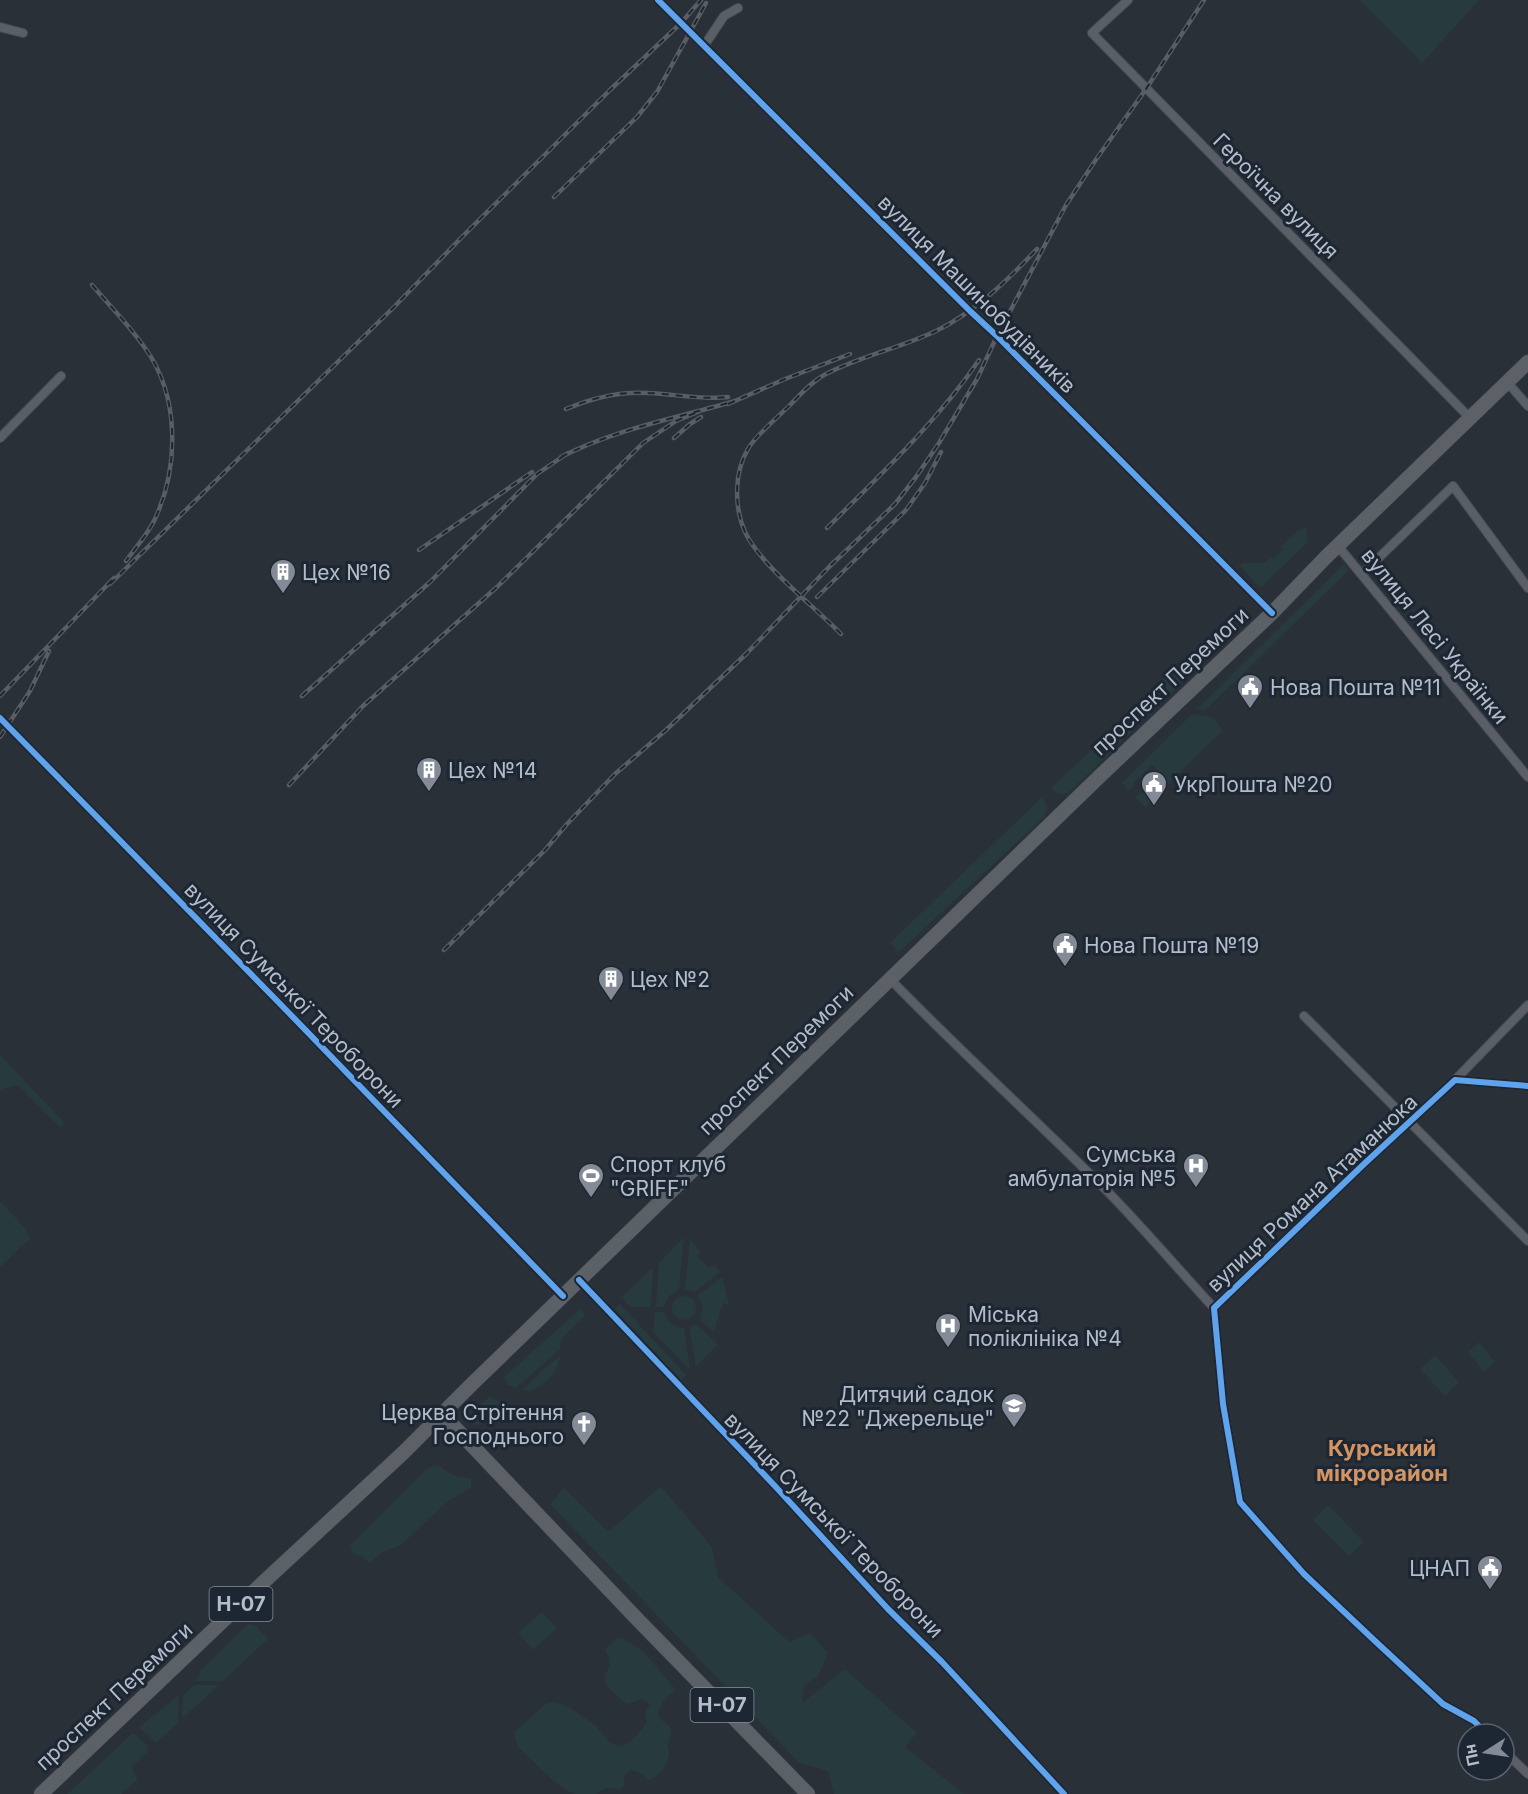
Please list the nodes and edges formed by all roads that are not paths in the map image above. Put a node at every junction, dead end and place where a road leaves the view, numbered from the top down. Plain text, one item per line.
1 (658, 0) edge
2 (1128, 0) edge
3 (738, 8) dead end
4 (0, 27) edge
5 (23, 33) dead end
6 (704, 46) junction
7 (1528, 362) edge
8 (61, 376) dead end
9 (1507, 382) junction
10 (1528, 406) edge
11 (1470, 418) junction
12 (0, 438) edge
13 (1338, 546) junction
14 (1362, 574) junction
15 (1528, 588) edge
16 (1272, 613) junction
17 (0, 718) edge
18 (1528, 777) edge
19 (890, 979) junction
20 (1528, 1005) edge
21 (1304, 1016) dead end
22 (1455, 1080) junction
23 (1528, 1086) edge
24 (1410, 1122) junction
25 (1528, 1241) edge
26 (579, 1280) junction
27 (563, 1296) junction
28 (1214, 1308) junction
29 (442, 1414) junction
30 (1475, 1722) edge
31 (1516, 1762) edge
32 (1528, 1774) edge
33 (41, 1794) edge
34 (808, 1794) edge
35 (1064, 1794) edge

1 - 6 street, вулиця Машинобудівників
2 - 11 street, Героїчна вулиця
3 - 6 street
4 - 5 street
6 - 16 street, вулиця Машинобудівників
7 - 9 main road, проспект Перемоги
8 - 12 street
9 - 10 street
9 - 11 main road, проспект Перемоги
11 - 13 main road, проспект Перемоги
13 - 14 street, вулиця Лесі Українки
13 - 16 main road, проспект Перемоги
14 - 15 street
14 - 18 street, вулиця Лесі Українки
16 - 19 main road, проспект Перемоги
17 - 27 street, вулиця Сумської Тероборони
19 - 26 main road, проспект Перемоги
19 - 28 street
20 - 22 street, вулиця Романа Атаманюка
21 - 24 street
22 - 23 street
22 - 24 street, вулиця Романа Атаманюка
24 - 25 street
24 - 28 street, вулиця Романа Атаманюка
26 - 27 main road, проспект Перемоги
26 - 35 street, вулиця Сумської Тероборони
27 - 29 main road, проспект Перемоги
28 - 30 street, вулиця Романа Атаманюка
29 - 33 main road, проспект Перемоги / Н-07
29 - 34 main road, Н-07
31 - 32 street

